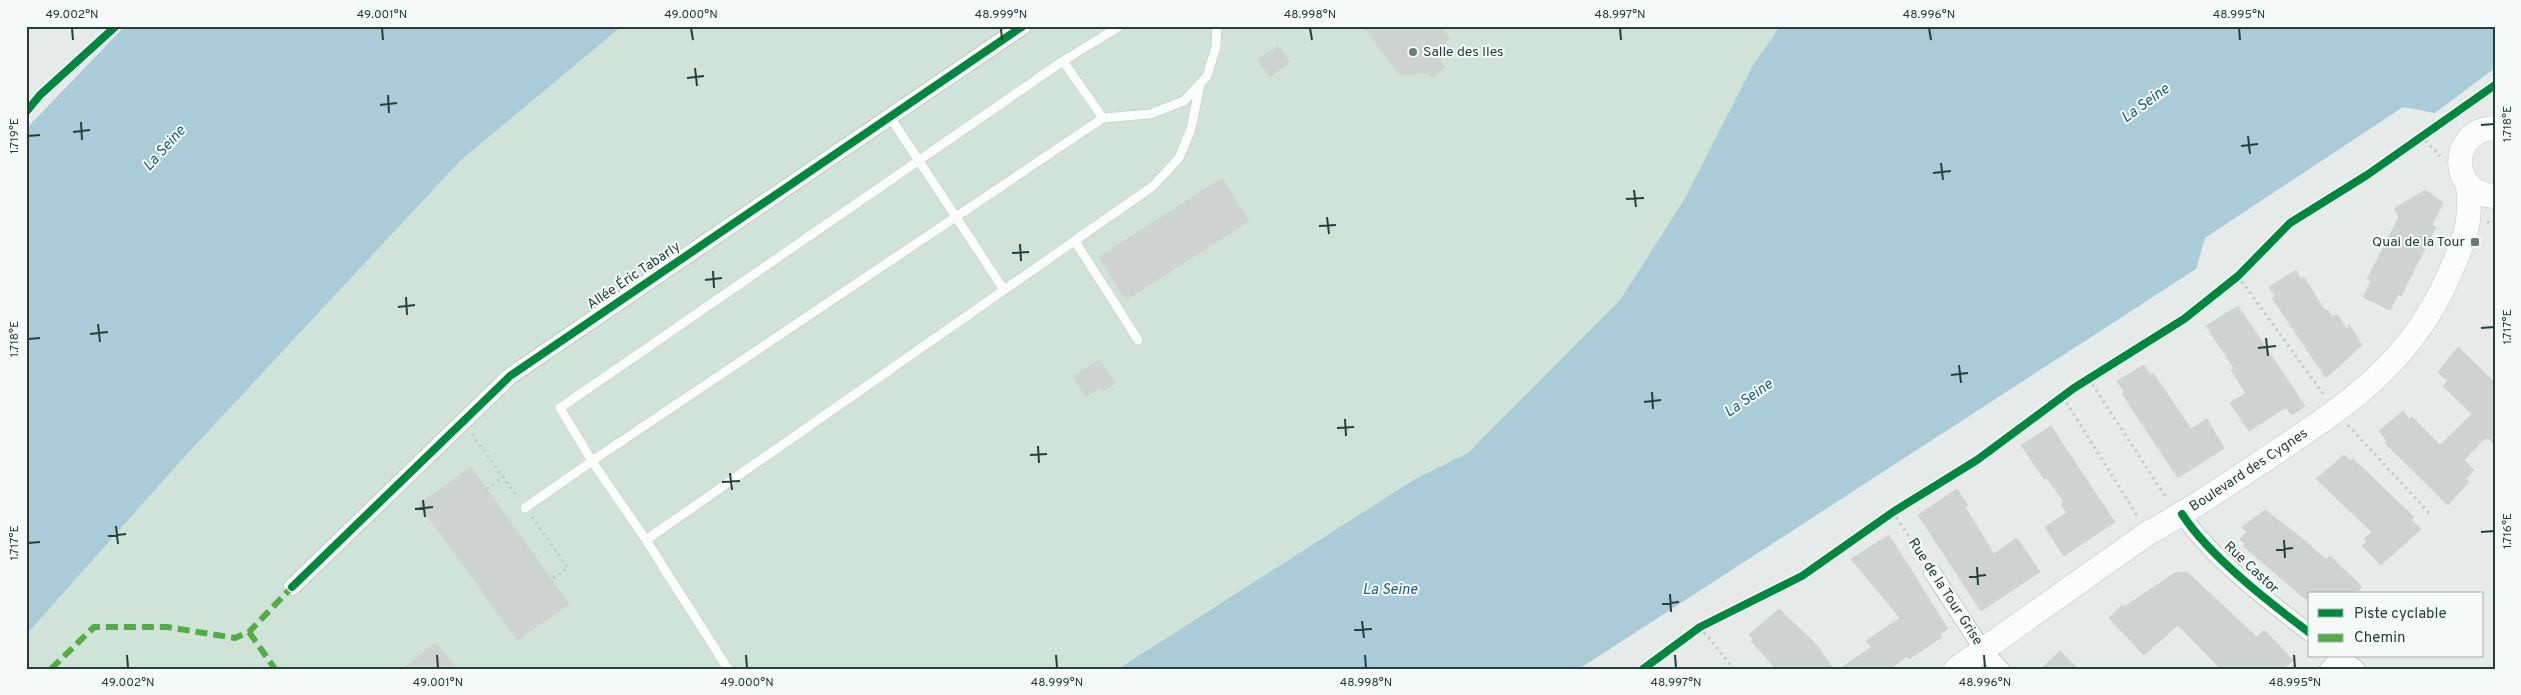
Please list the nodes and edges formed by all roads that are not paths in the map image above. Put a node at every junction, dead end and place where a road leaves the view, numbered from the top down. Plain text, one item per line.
1 (1023, 26) edge
2 (1120, 26) edge
3 (1217, 26) edge
4 (1063, 61) junction
5 (1200, 84) junction
6 (2495, 113) edge
7 (890, 117) junction
8 (1103, 118) junction
9 (2486, 130) edge
10 (917, 161) junction
11 (2468, 184) junction
12 (2495, 196) edge
13 (2495, 201) edge
14 (955, 218) junction
15 (1075, 240) junction
16 (2464, 240) junction
17 (1004, 290) junction
18 (1138, 340) dead end
19 (592, 461) junction
20 (525, 508) dead end
21 (2180, 515) junction
22 (646, 540) junction
23 (1932, 572) road end
24 (292, 587) dead end
25 (2308, 631) edge
26 (1983, 650) junction
27 (2338, 658) edge
28 (2343, 658) edge
29 (728, 669) edge
30 (1956, 669) edge
31 (2001, 669) edge
32 (2328, 669) edge
33 (2357, 669) edge

1 - 7 street, Allée Éric Tabarly
2 - 4 lane
3 - 5 lane
4 - 8 lane
4 - 10 lane
5 - 8 lane
5 - 15 lane
6 - 9 main road
7 - 10 lane
7 - 24 street, Allée Éric Tabarly
8 - 14 lane
9 - 11 main road, Boulevard des Cygnes
10 - 14 lane
10 - 19 lane
11 - 12 main road
11 - 16 main road, Boulevard des Cygnes
13 - 16 main road, Boulevard des Cygnes
14 - 17 lane
14 - 19 lane
15 - 17 lane
15 - 18 lane
16 - 21 main road, Boulevard des Cygnes
17 - 22 lane
19 - 20 lane
19 - 22 lane
21 - 25 street, Rue Castor
21 - 26 main road, Boulevard des Cygnes
22 - 29 lane
23 - 26 street, Rue de la Tour Grise
26 - 30 main road, Boulevard des Cygnes
26 - 31 street, Rue de la Tour Grise
27 - 32 street
28 - 33 street

